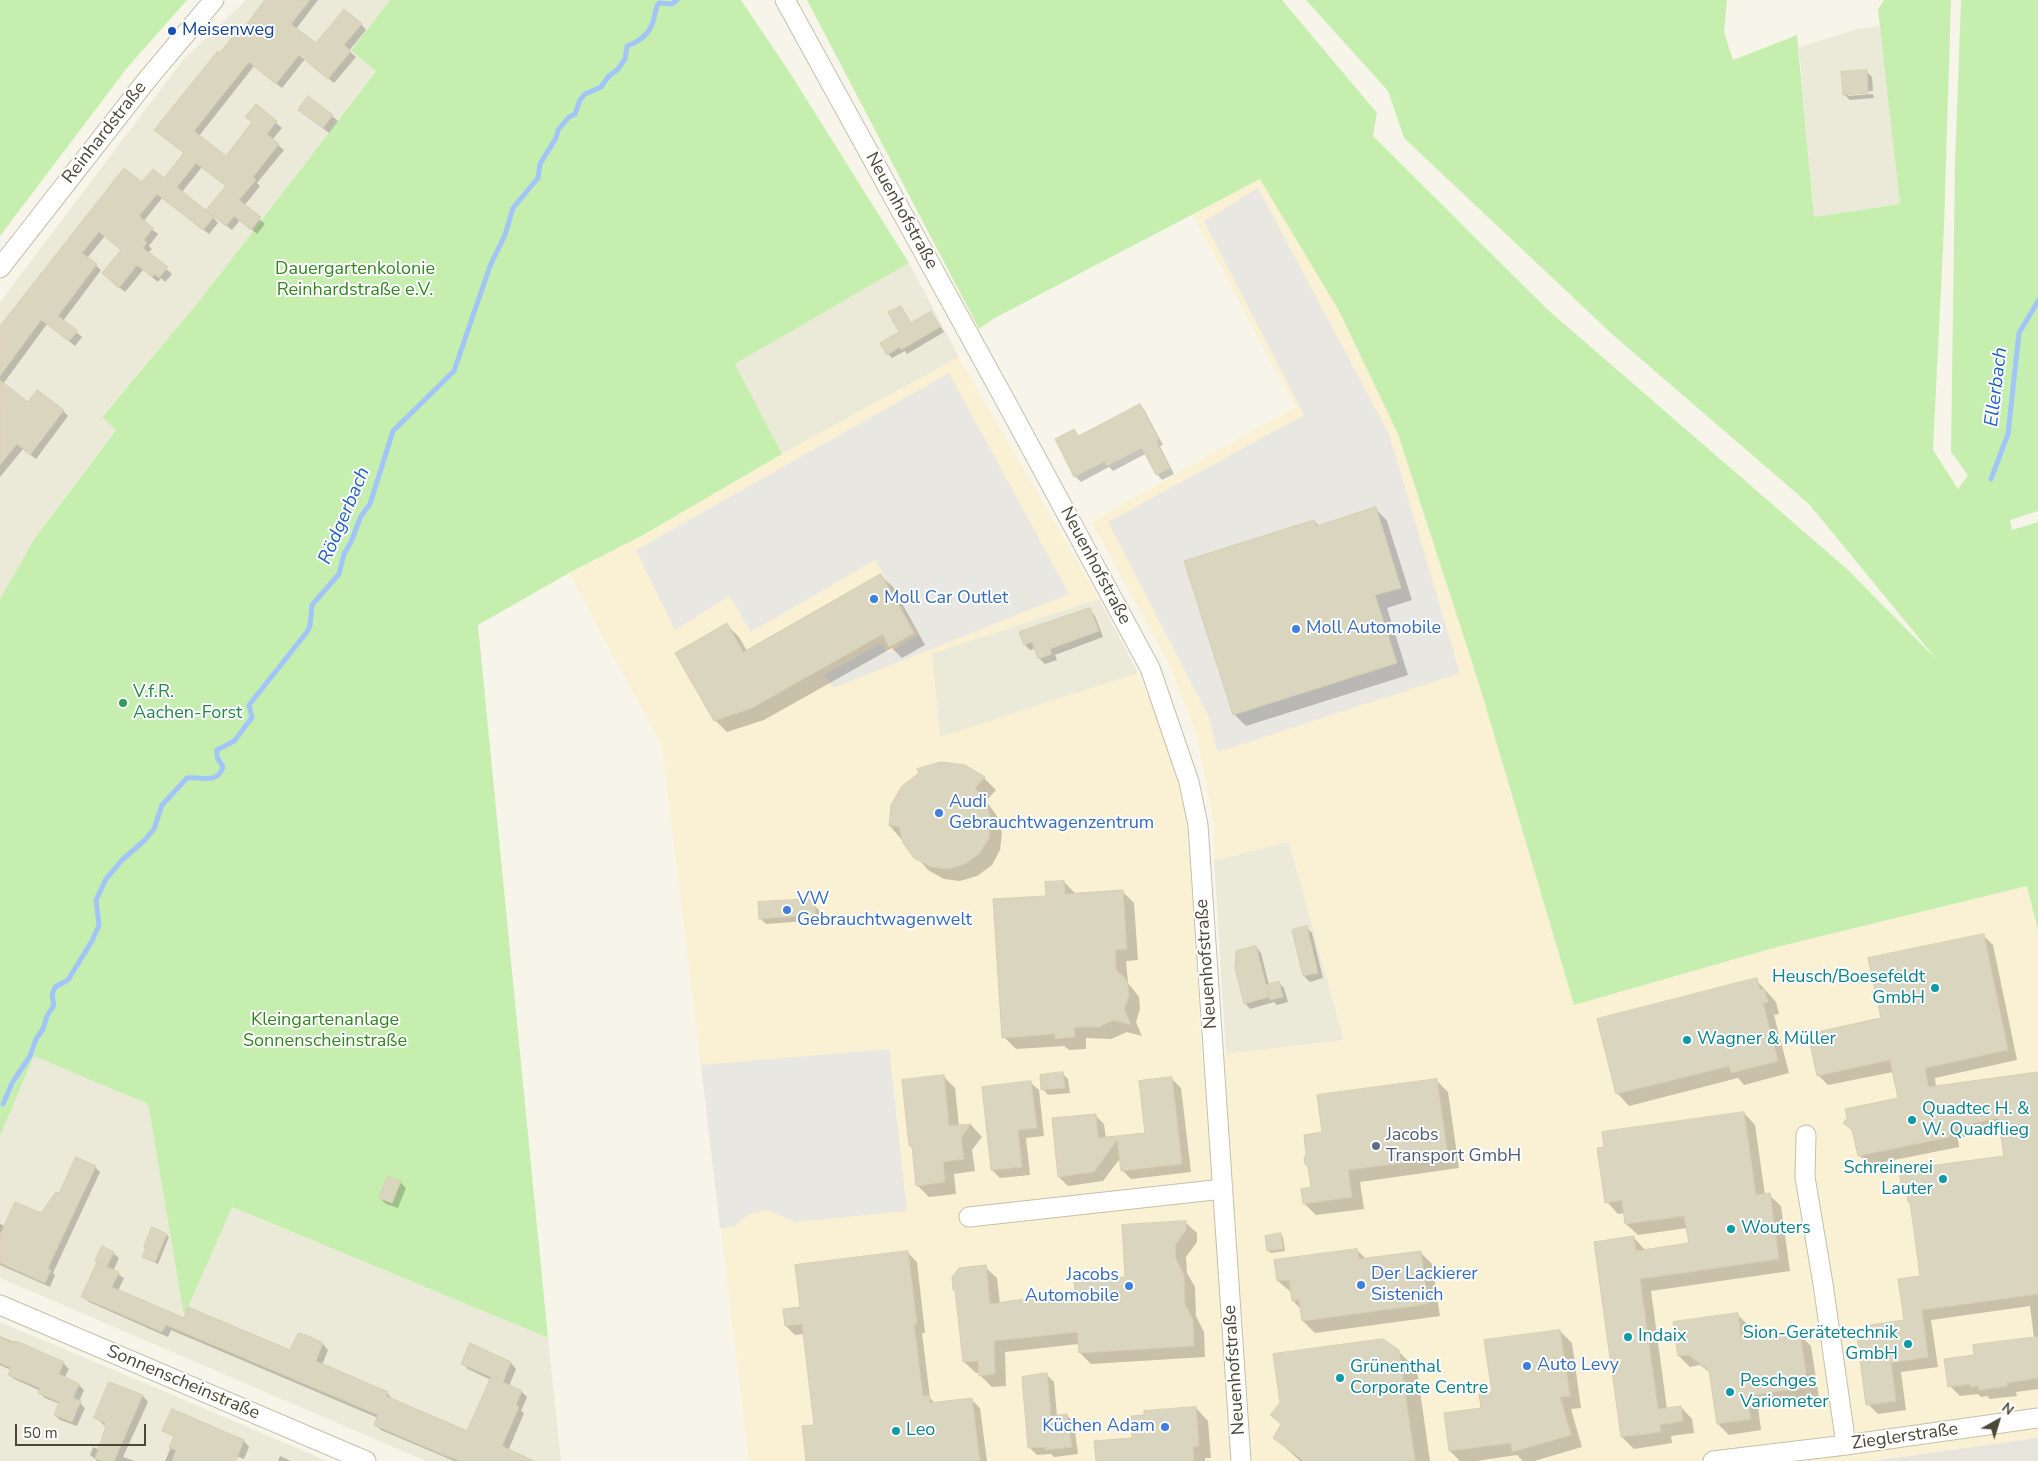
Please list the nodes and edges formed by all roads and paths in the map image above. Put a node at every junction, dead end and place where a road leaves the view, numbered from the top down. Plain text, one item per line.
1 (214, 0) edge
2 (785, 0) edge
3 (0, 268) edge
4 (1806, 1135) dead end
5 (1223, 1189) junction
6 (969, 1217) dead end
7 (0, 1306) edge
8 (2038, 1418) edge
9 (1846, 1445) junction
10 (366, 1461) edge
11 (1241, 1461) edge
12 (1713, 1461) edge

1 - 3 street, Reinhardstraße
2 - 5 street, Neuenhofstraße
4 - 9 street
5 - 6 street
5 - 11 street, Neuenhofstraße
7 - 10 street, Sonnenscheinstraße
8 - 9 street, Zieglerstraße
9 - 12 street, Zieglerstraße

